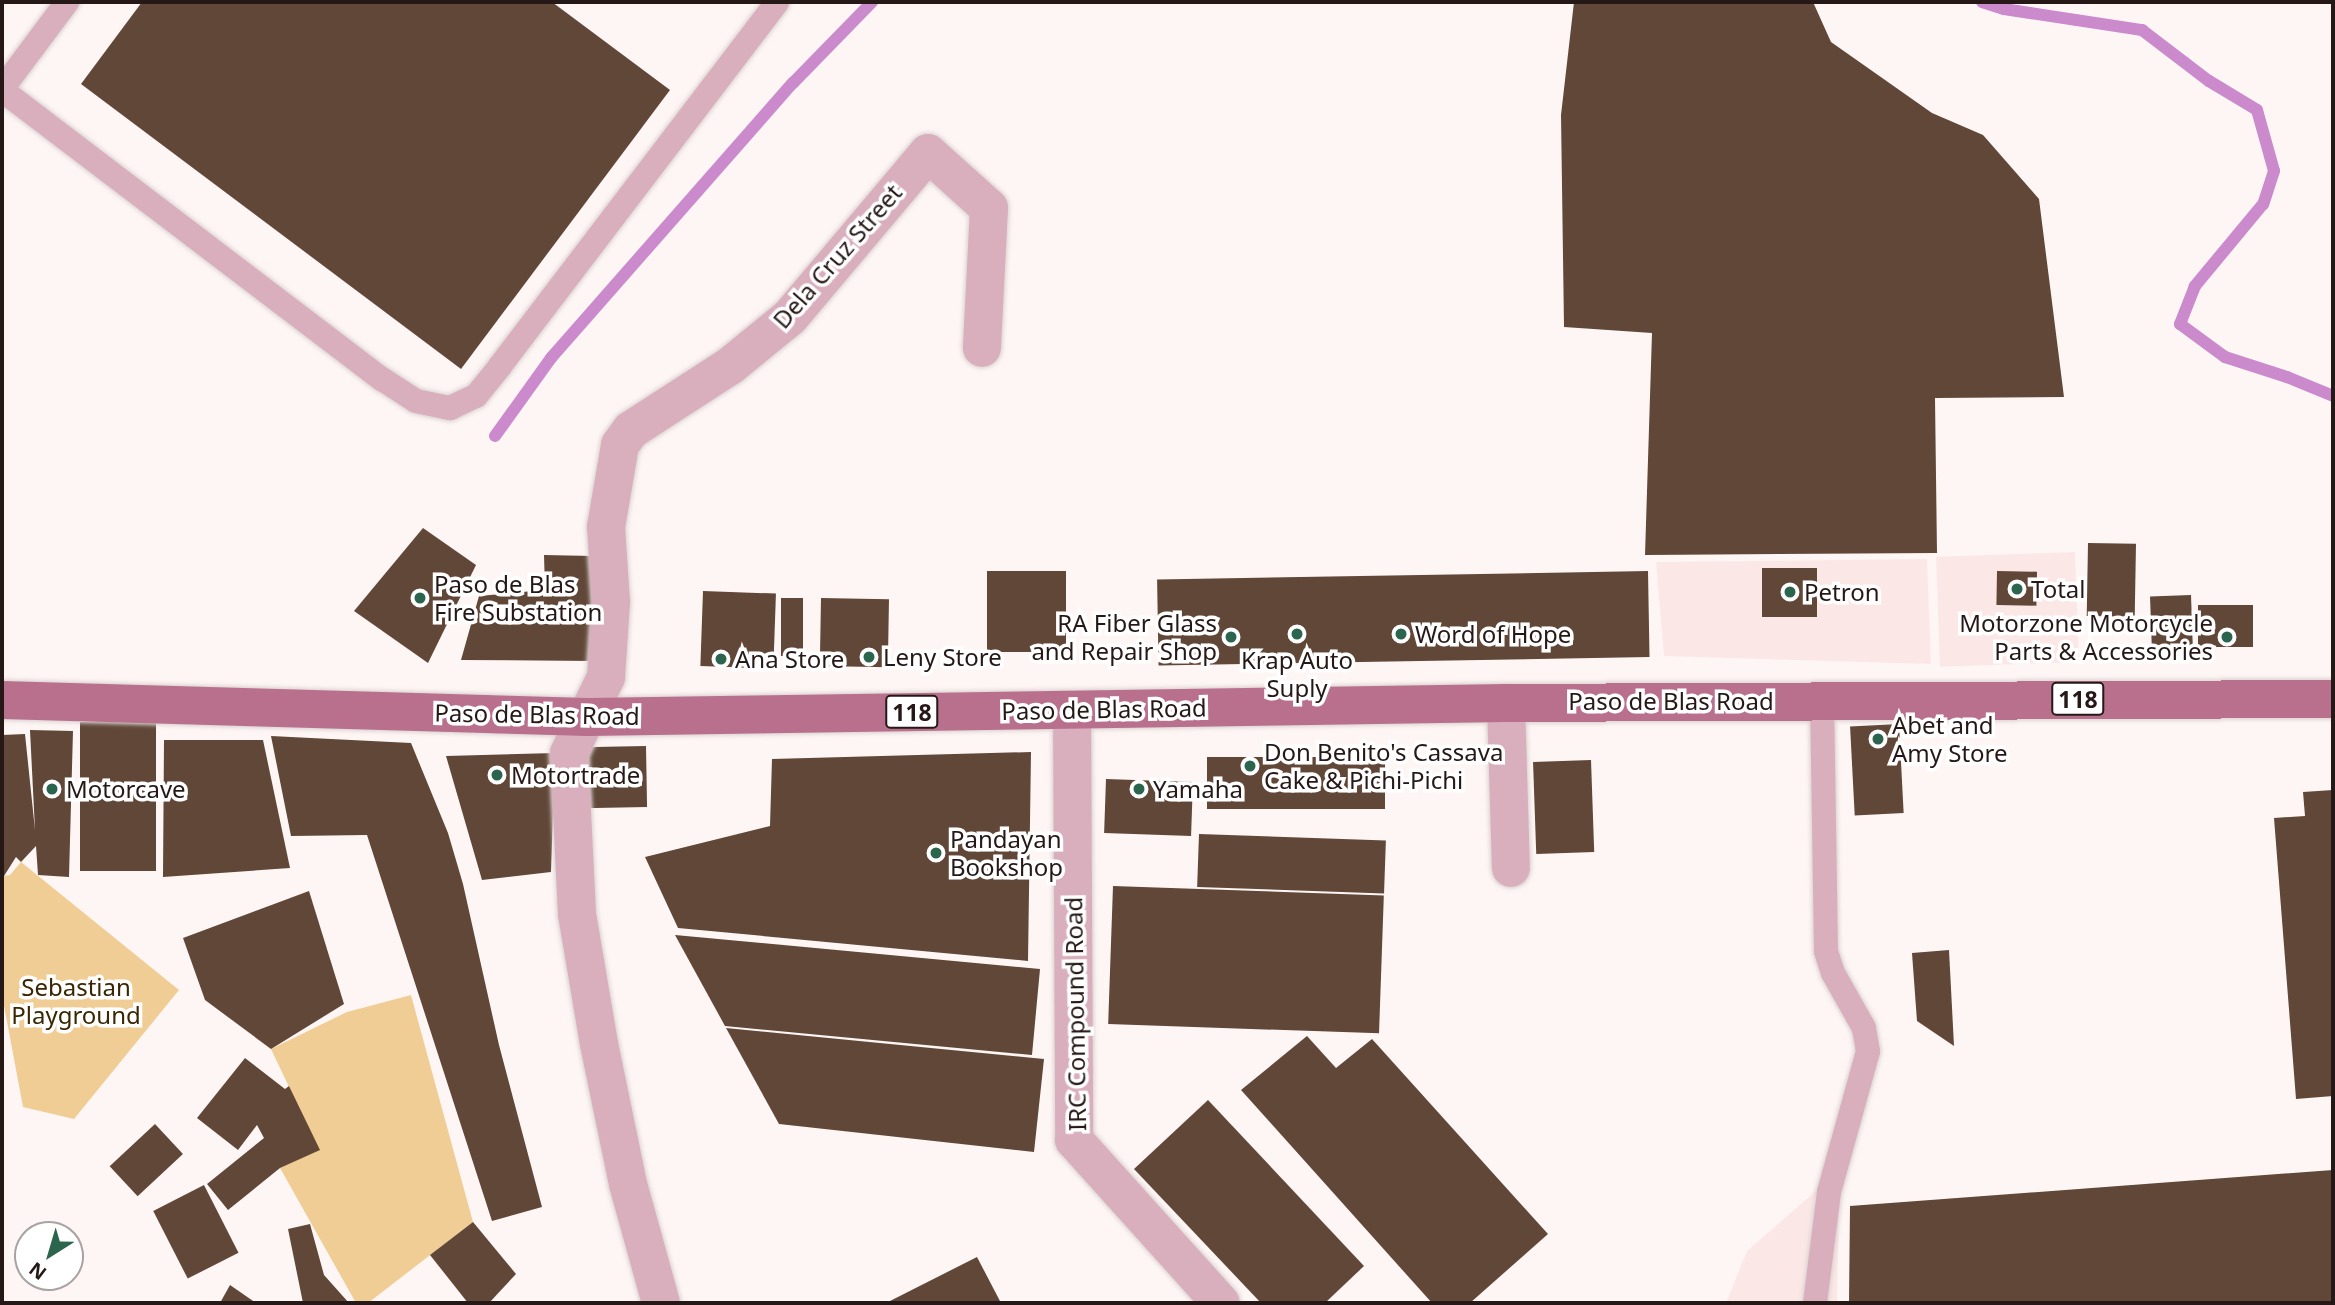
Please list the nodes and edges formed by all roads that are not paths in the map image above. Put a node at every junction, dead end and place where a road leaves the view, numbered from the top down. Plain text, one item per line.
1 (67, 2) edge
2 (777, 2) edge
3 (2, 89) edge
4 (982, 348) dead end
5 (2333, 699) edge
6 (2, 700) edge
7 (1822, 700) junction
8 (1506, 703) junction
9 (1072, 710) junction
10 (587, 717) junction
11 (1511, 868) dead end
12 (661, 1303) edge
13 (1221, 1303) edge
14 (1815, 1303) edge

1 - 3 lane
2 - 3 lane
4 - 10 street, Dela Cruz Street
5 - 7 main road, Paso de Blas Road / 118
6 - 10 main road, Paso de Blas Road / 118
7 - 8 main road, Paso de Blas Road / 118
7 - 14 lane
8 - 9 main road, Paso de Blas Road / 118
8 - 11 street
9 - 10 main road, Paso de Blas Road / 118
9 - 13 street, IRC Compound Road
10 - 12 street

